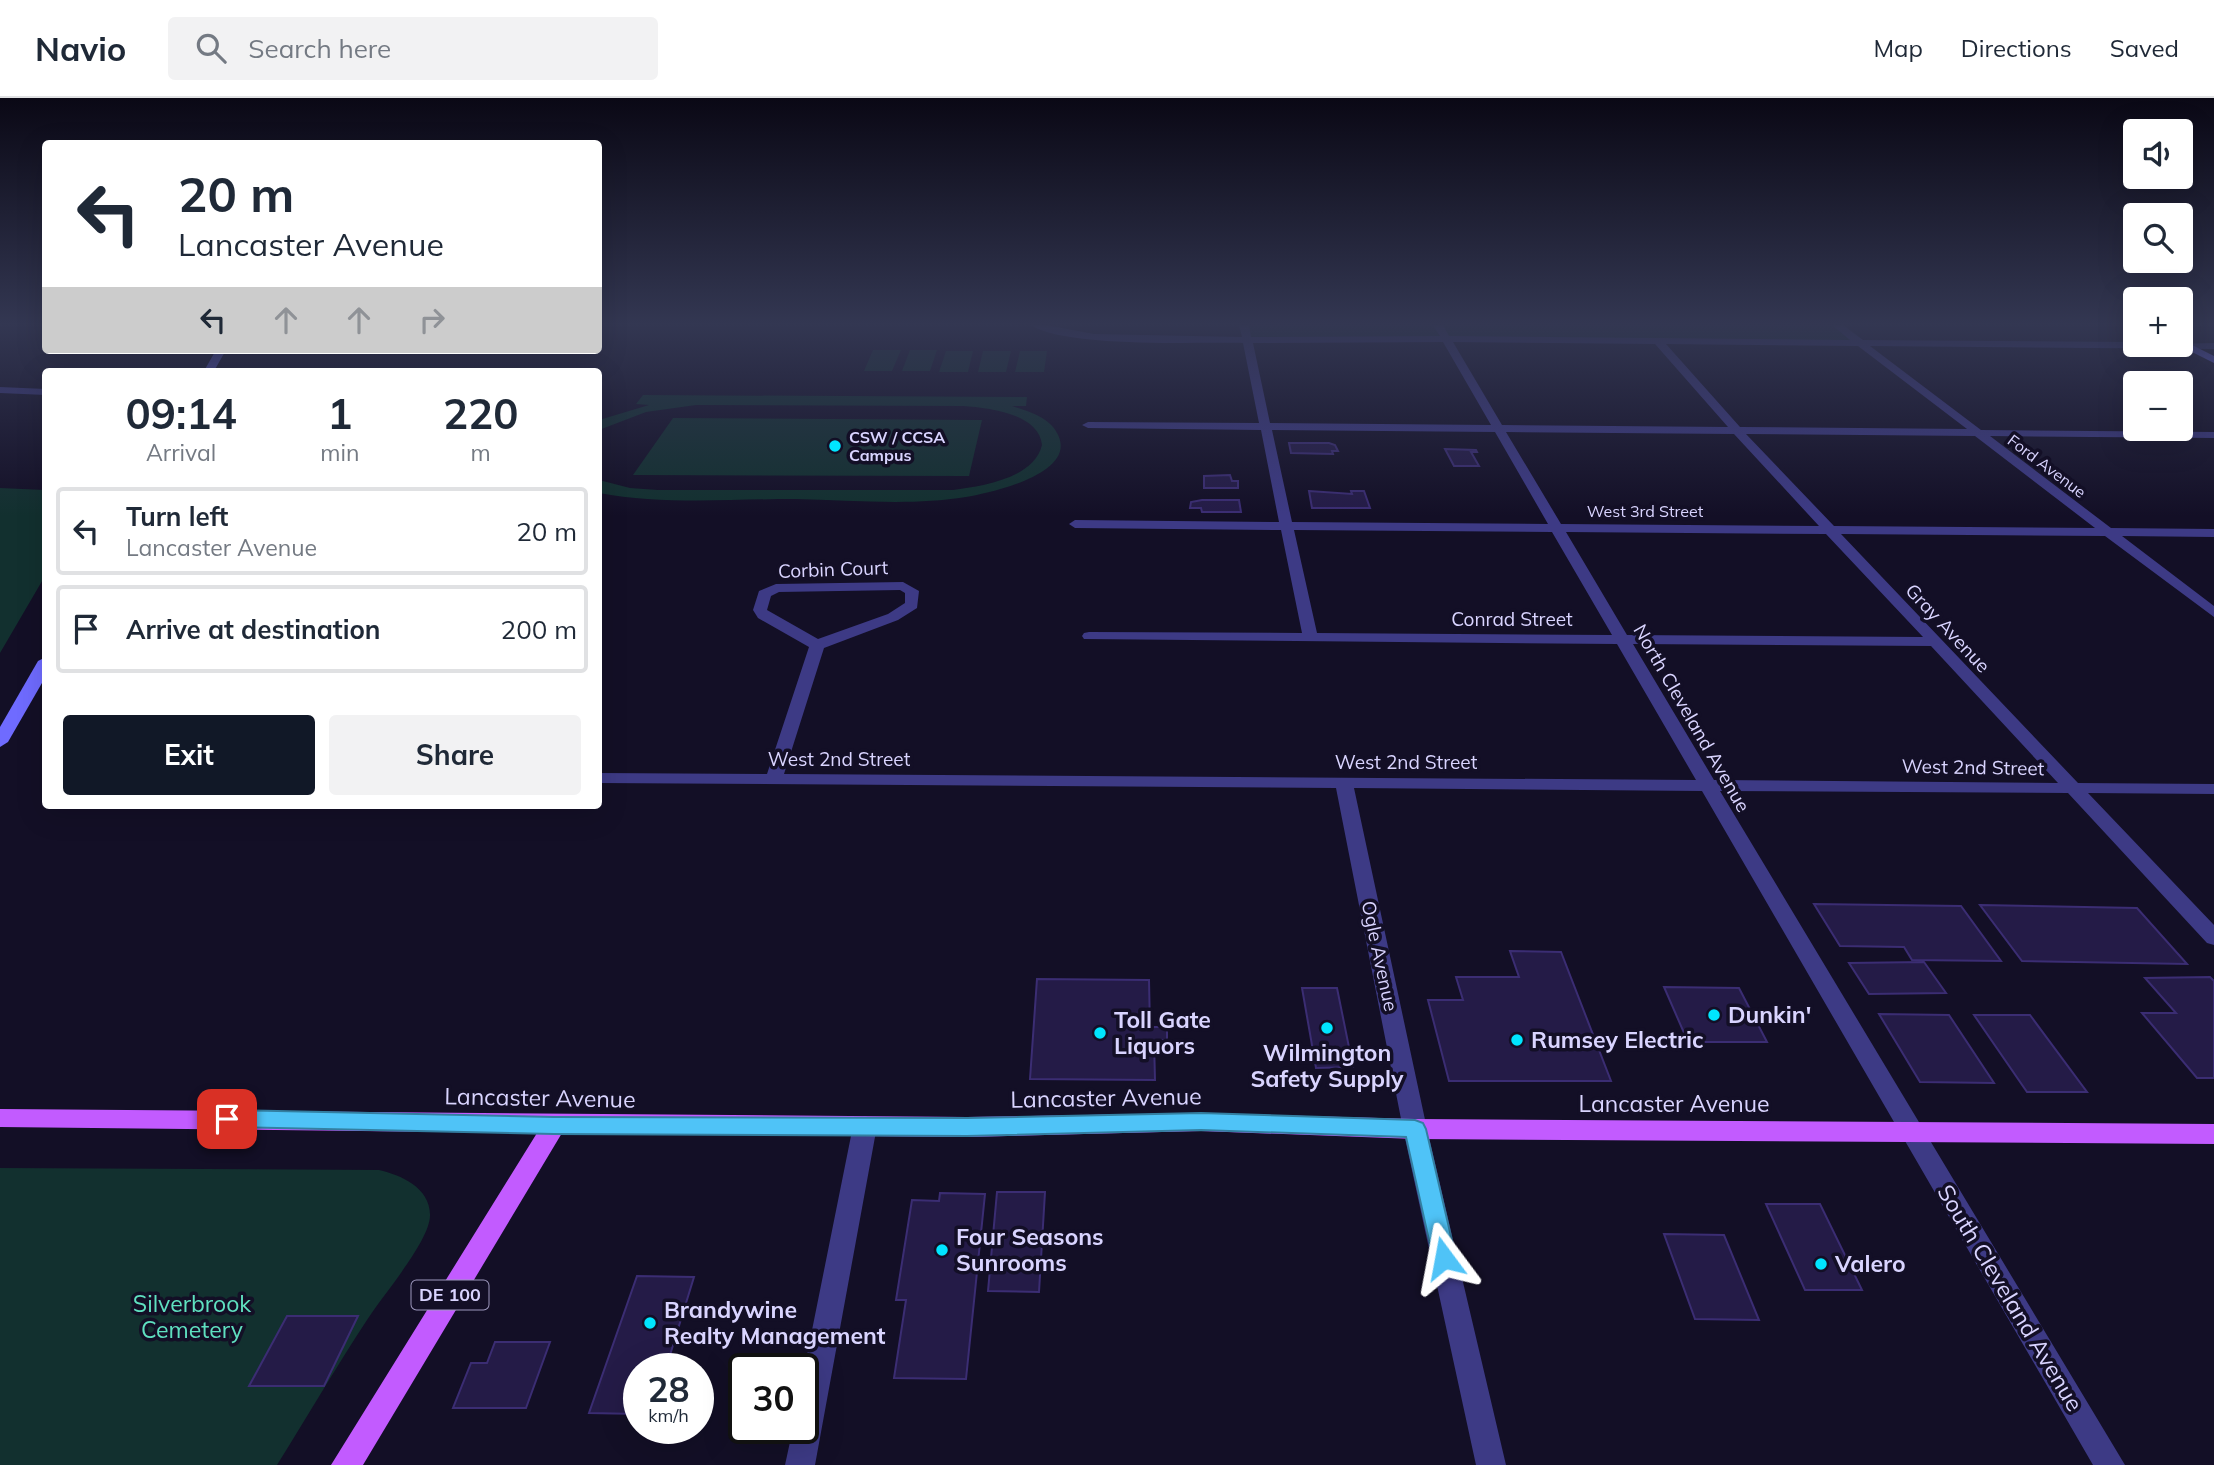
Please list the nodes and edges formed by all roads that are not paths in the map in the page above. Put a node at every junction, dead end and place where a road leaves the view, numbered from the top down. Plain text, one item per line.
1 (1257, 389) edge
2 (1476, 389) edge
3 (1700, 389) edge
4 (1919, 389) edge
5 (0, 390) edge
6 (42, 392) edge
7 (1088, 425) dead end
8 (1265, 426) junction
9 (1500, 429) junction
10 (1737, 431) junction
11 (1977, 433) junction
12 (2214, 435) edge
13 (1075, 524) dead end
14 (1286, 526) junction
15 (1557, 528) junction
16 (1832, 530) junction
17 (2108, 532) junction
18 (2214, 533) edge
19 (2214, 613) edge
20 (1089, 636) dead end
21 (1310, 636) junction
22 (1622, 638) junction
23 (1935, 642) junction
24 (817, 645) junction
25 (42, 668) edge
26 (0, 741) edge
27 (602, 778) edge
28 (774, 779) junction
29 (1344, 783) junction
30 (1706, 784) junction
31 (2074, 789) junction
32 (2214, 789) edge
33 (2214, 938) edge
34 (0, 1118) edge
35 (554, 1125) junction
36 (865, 1126) junction
37 (1415, 1129) junction
38 (1910, 1131) junction
39 (2214, 1134) edge
40 (346, 1465) edge
41 (800, 1465) edge
42 (1491, 1465) edge
43 (2110, 1465) edge

1 - 8 street
2 - 9 street, North Cleveland Avenue
3 - 10 street, Gray Avenue
4 - 11 street, Ford Avenue
5 - 6 street
7 - 8 street
8 - 9 street
8 - 14 street
9 - 10 street
9 - 15 street, North Cleveland Avenue
10 - 11 street
10 - 16 street, Gray Avenue
11 - 12 street
11 - 17 street, Ford Avenue
13 - 14 street, West 3rd Street
14 - 15 street, West 3rd Street
14 - 21 street
15 - 16 street, West 3rd Street
15 - 22 street, North Cleveland Avenue
16 - 17 street, West 3rd Street
16 - 23 street, Gray Avenue
17 - 18 street, West 3rd Street
17 - 19 street, Ford Avenue
20 - 21 street, Conrad Street
21 - 22 street, Conrad Street
22 - 23 street, Conrad Street
22 - 30 street, North Cleveland Avenue
23 - 31 street, Gray Avenue
24 - 24 street, Corbin Court
24 - 28 street
25 - 26 main road
27 - 28 street, West 2nd Street
28 - 29 street, West 2nd Street
29 - 30 street, West 2nd Street
29 - 37 street, Ogle Avenue
30 - 31 street, West 2nd Street
30 - 38 street, North Cleveland Avenue
31 - 32 street, West 2nd Street
31 - 33 street, Gray Avenue
34 - 35 main road, Lancaster Avenue
35 - 36 main road, Lancaster Avenue
35 - 40 main road, DE 100
36 - 37 main road, Lancaster Avenue
36 - 41 street
37 - 38 main road, Lancaster Avenue
37 - 42 street, Ogle Avenue
38 - 39 main road, Lancaster Avenue
38 - 43 street, South Cleveland Avenue

